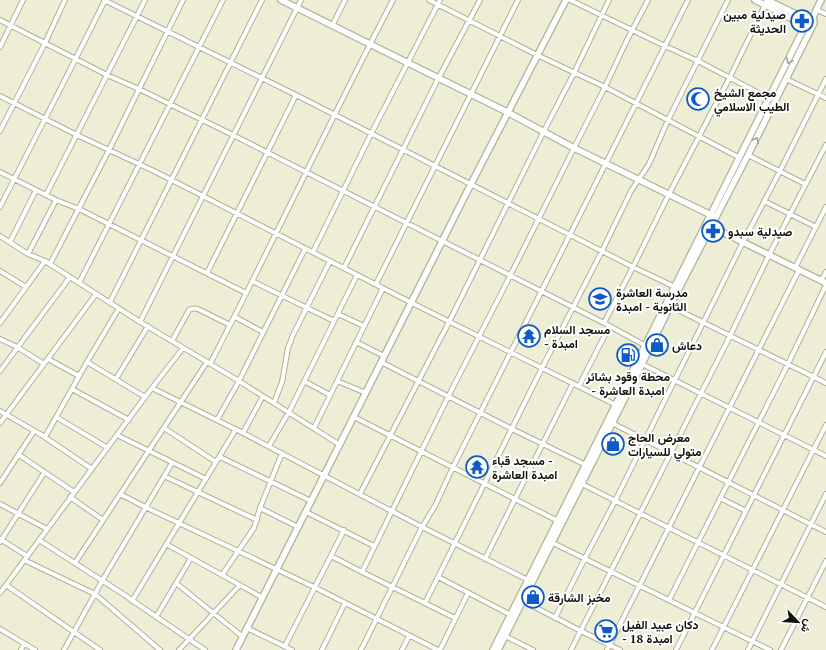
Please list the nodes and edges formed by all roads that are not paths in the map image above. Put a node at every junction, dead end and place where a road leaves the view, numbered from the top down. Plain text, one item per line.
1 (23, 0) edge
2 (65, 0) edge
3 (105, 0) edge
4 (145, 0) edge
5 (183, 0) edge
6 (223, 0) edge
7 (262, 0) edge
8 (281, 0) edge
9 (301, 0) edge
10 (345, 0) edge
11 (393, 0) edge
12 (429, 0) edge
13 (440, 0) edge
14 (480, 0) edge
15 (518, 0) edge
16 (566, 0) edge
17 (570, 0) edge
18 (609, 0) edge
19 (648, 0) edge
20 (688, 0) edge
21 (728, 0) edge
22 (755, 0) edge
23 (821, 0) edge
24 (766, 3) edge
25 (437, 5) junction
26 (297, 8) junction
27 (817, 10) junction
28 (826, 14) edge
29 (137, 16) junction
30 (602, 16) junction
31 (0, 20) edge
32 (470, 20) junction
33 (811, 23) junction
34 (11, 26) junction
35 (332, 26) junction
36 (632, 30) junction
37 (167, 31) junction
38 (500, 36) junction
39 (45, 43) junction
40 (369, 45) junction
41 (665, 46) junction
42 (0, 47) edge
43 (199, 47) junction
44 (537, 55) junction
45 (76, 60) junction
46 (698, 61) junction
47 (231, 63) junction
48 (407, 63) junction
49 (574, 72) junction
50 (107, 75) junction
51 (730, 78) junction
52 (262, 79) junction
53 (438, 79) junction
54 (786, 79) junction
55 (826, 79) edge
56 (605, 87) junction
57 (139, 89) junction
58 (470, 94) junction
59 (818, 94) junction
60 (296, 95) junction
61 (0, 96) edge
62 (826, 98) edge
63 (770, 99) junction
64 (14, 103) junction
65 (636, 103) junction
66 (170, 104) junction
67 (507, 112) junction
68 (334, 115) junction
69 (45, 118) junction
70 (202, 120) junction
71 (668, 120) junction
72 (0, 131) edge
73 (544, 131) junction
74 (371, 134) junction
75 (77, 135) junction
76 (233, 136) junction
77 (699, 137) junction
78 (826, 146) edge
79 (574, 148) junction
80 (109, 150) junction
81 (404, 151) junction
82 (267, 153) junction
83 (748, 155) junction
84 (740, 158) junction
85 (606, 163) junction
86 (140, 164) junction
87 (435, 166) junction
88 (780, 171) junction
89 (0, 172) edge
90 (306, 173) junction
91 (14, 179) junction
92 (172, 180) junction
93 (639, 180) junction
94 (471, 184) junction
95 (805, 184) junction
96 (36, 190) junction
97 (342, 191) junction
98 (669, 194) junction
99 (46, 195) junction
100 (202, 196) junction
101 (56, 200) junction
102 (764, 201) junction
103 (508, 203) junction
104 (0, 207) edge
105 (826, 207) edge
106 (374, 208) junction
107 (79, 209) junction
108 (237, 213) junction
109 (790, 214) junction
110 (713, 216) junction
111 (539, 219) junction
112 (406, 223) junction
113 (110, 224) junction
114 (709, 225) junction
115 (816, 227) junction
116 (276, 233) junction
117 (570, 234) junction
118 (0, 236) edge
119 (141, 240) junction
120 (442, 241) junction
121 (10, 242) junction
122 (743, 242) junction
123 (305, 249) junction
124 (602, 251) junction
125 (312, 252) junction
126 (28, 254) junction
127 (769, 255) junction
128 (172, 256) junction
129 (479, 260) junction
130 (45, 261) junction
131 (330, 261) junction
132 (50, 264) junction
133 (633, 267) junction
134 (344, 268) junction
135 (797, 269) junction
136 (826, 272) edge
137 (1, 273) edge
138 (207, 273) junction
139 (357, 275) junction
140 (510, 276) junction
141 (70, 277) junction
142 (252, 281) junction
143 (79, 283) junction
144 (824, 283) edge
145 (376, 284) junction
146 (26, 287) junction
147 (674, 287) junction
148 (383, 288) junction
149 (541, 291) junction
150 (246, 293) junction
151 (96, 294) junction
152 (282, 295) junction
153 (110, 302) junction
154 (412, 303) junction
155 (670, 306) junction
156 (307, 307) junction
157 (119, 308) junction
158 (573, 308) junction
159 (338, 314) junction
160 (235, 317) junction
161 (334, 321) junction
162 (140, 322) junction
163 (449, 322) junction
164 (703, 322) junction
165 (0, 323) edge
166 (604, 323) junction
167 (230, 325) junction
168 (148, 326) junction
169 (364, 326) junction
170 (609, 327) junction
171 (263, 332) junction
172 (730, 336) junction
173 (479, 337) junction
174 (0, 339) edge
175 (172, 341) junction
176 (356, 342) junction
177 (17, 347) junction
178 (648, 347) junction
179 (183, 348) junction
180 (759, 350) junction
181 (826, 352) edge
182 (510, 353) junction
183 (384, 356) junction
184 (48, 359) junction
185 (87, 362) junction
186 (381, 362) junction
187 (209, 363) junction
188 (44, 364) junction
189 (642, 364) junction
190 (788, 364) junction
191 (542, 368) junction
192 (0, 371) edge
193 (79, 376) junction
194 (814, 377) junction
195 (116, 379) junction
196 (674, 379) junction
197 (239, 381) junction
198 (304, 381) junction
199 (337, 381) junction
200 (419, 381) junction
201 (631, 382) junction
202 (573, 383) junction
203 (826, 383) edge
204 (579, 386) junction
205 (152, 388) junction
206 (72, 389) junction
207 (366, 393) junction
208 (700, 393) junction
209 (330, 395) junction
210 (263, 396) junction
211 (145, 397) junction
212 (448, 397) junction
213 (181, 402) junction
214 (274, 403) junction
215 (616, 405) junction
216 (730, 407) junction
217 (0, 410) edge
218 (289, 412) junction
219 (481, 413) junction
220 (6, 414) junction
221 (56, 417) junction
222 (354, 417) junction
223 (128, 420) junction
224 (217, 420) junction
225 (758, 421) junction
226 (0, 423) edge
227 (612, 423) junction
228 (826, 425) edge
229 (164, 428) junction
230 (314, 428) junction
231 (236, 429) junction
232 (512, 429) junction
233 (34, 431) junction
234 (243, 433) junction
235 (118, 435) junction
236 (391, 435) junction
237 (785, 435) junction
238 (45, 437) junction
239 (645, 440) junction
240 (543, 444) junction
241 (340, 445) junction
242 (269, 446) junction
243 (108, 448) junction
244 (814, 449) junction
245 (149, 451) junction
246 (421, 451) junction
247 (671, 452) junction
248 (282, 453) junction
249 (18, 455) junction
250 (826, 456) edge
251 (220, 457) junction
252 (216, 462) junction
253 (172, 463) junction
254 (586, 465) junction
255 (453, 467) junction
256 (699, 467) junction
257 (92, 469) junction
258 (44, 473) junction
259 (324, 475) junction
260 (164, 476) junction
261 (206, 479) junction
262 (270, 482) junction
263 (728, 482) junction
264 (0, 483) edge
265 (485, 483) junction
266 (582, 484) junction
267 (74, 492) junction
268 (198, 492) junction
269 (120, 494) junction
270 (360, 494) junction
271 (826, 494) edge
272 (754, 495) junction
273 (70, 497) junction
274 (720, 498) junction
275 (516, 499) junction
276 (311, 501) junction
277 (615, 501) junction
278 (0, 504) edge
279 (145, 507) junction
280 (260, 508) junction
281 (392, 510) junction
282 (782, 510) junction
283 (746, 511) junction
284 (306, 512) junction
285 (18, 513) junction
286 (640, 513) junction
287 (103, 520) junction
288 (257, 520) junction
289 (558, 520) junction
290 (179, 523) junction
291 (811, 524) junction
292 (298, 527) junction
293 (422, 527) junction
294 (668, 528) junction
295 (47, 529) junction
296 (344, 530) junction
297 (826, 532) edge
298 (0, 540) edge
299 (39, 540) junction
300 (550, 541) junction
301 (698, 542) junction
302 (455, 543) junction
303 (166, 544) junction
304 (374, 546) junction
305 (238, 551) junction
306 (724, 555) junction
307 (331, 556) junction
308 (26, 558) junction
309 (191, 558) junction
310 (585, 558) junction
311 (486, 559) junction
312 (826, 561) edge
313 (75, 563) junction
314 (277, 569) junction
315 (753, 570) junction
316 (362, 572) junction
317 (611, 572) junction
318 (222, 575) junction
319 (438, 577) junction
320 (528, 580) junction
321 (102, 581) junction
322 (176, 583) junction
323 (781, 584) junction
324 (6, 585) junction
325 (240, 585) junction
326 (640, 585) junction
327 (314, 587) junction
328 (393, 587) junction
329 (0, 593) edge
330 (468, 593) junction
331 (95, 594) junction
332 (808, 597) junction
333 (263, 598) junction
334 (669, 600) junction
335 (132, 601) junction
336 (523, 601) junction
337 (345, 603) junction
338 (424, 603) junction
339 (826, 606) edge
340 (213, 613) junction
341 (695, 613) junction
342 (511, 615) junction
343 (156, 617) junction
344 (455, 618) junction
345 (555, 618) junction
346 (377, 619) junction
347 (247, 628) junction
348 (723, 628) junction
349 (0, 629) edge
350 (581, 631) junction
351 (74, 632) junction
352 (409, 636) junction
353 (505, 636) junction
354 (243, 637) junction
355 (189, 639) junction
356 (752, 641) junction
357 (24, 644) junction
358 (610, 645) junction
359 (285, 646) junction
360 (21, 650) edge
361 (35, 650) edge
362 (64, 650) edge
363 (100, 650) edge
364 (160, 650) edge
365 (179, 650) edge
366 (205, 650) edge
367 (236, 650) edge
368 (292, 650) edge
369 (322, 650) edge
370 (361, 650) edge
371 (402, 650) edge
372 (439, 650) edge
373 (493, 650) edge
374 (498, 650) edge
375 (533, 650) edge
376 (571, 650) edge
377 (608, 650) edge
378 (620, 650) edge
379 (676, 650) edge
380 (712, 650) edge
381 (748, 650) edge
382 (770, 650) edge
383 (781, 650) edge

1 - 34 street
2 - 39 street
3 - 29 street
3 - 45 street
4 - 29 street
5 - 37 street
6 - 43 street
7 - 47 street
8 - 26 main road
9 - 26 street
10 - 35 street
11 - 40 street
12 - 25 street
13 - 25 street
14 - 32 street
15 - 38 street
16 - 44 main road
17 - 30 street
18 - 30 street
19 - 36 street
20 - 41 street
21 - 46 street
22 - 24 main road
23 - 27 main road
24 - 33 main road
24 - 51 street
25 - 32 street
25 - 48 street
26 - 35 main road
26 - 52 street
27 - 28 street
27 - 33 main road
29 - 37 street
29 - 50 street
30 - 36 street
30 - 49 street
31 - 34 street
32 - 38 street
32 - 53 street
33 - 54 main road
33 -> 63 main road
34 - 39 street
34 - 42 street
35 - 40 main road
36 - 41 street
36 - 56 street
37 - 43 street
37 - 57 street
38 - 44 street
38 - 58 street
39 - 45 street
39 - 64 street
40 - 48 main road
40 - 68 street
41 - 46 street
41 - 65 street
43 - 47 street
43 - 66 street
44 - 49 street
44 - 67 main road
45 - 50 street
45 - 69 street
46 - 51 street
46 - 71 street
47 - 52 street
47 - 70 street
48 - 53 main road
48 - 74 street
49 - 56 street
49 - 73 street
50 - 57 street
50 - 75 street
51 - 63 street
51 - 77 street
52 - 60 street
52 - 76 street
53 - 58 main road
53 - 81 street
54 - 59 street
83 -> 54 main road
55 - 59 street
56 - 65 street
56 - 79 street
57 - 66 street
57 - 80 street
58 - 67 main road
58 - 87 street
59 - 62 street
59 - 88 street
60 - 68 street
60 - 82 street
61 - 64 street
63 - 84 main road
64 - 69 street
64 - 72 street
65 - 71 street
65 - 85 street
66 - 70 street
66 - 86 street
67 - 73 main road
67 - 94 main road
68 - 74 street
68 - 90 street
69 - 75 street
69 - 91 street
70 - 76 street
70 - 92 street
71 - 77 street
71 - 93 street
73 - 79 main road
73 - 103 street
74 - 81 street
74 - 97 street
75 - 80 street
75 - 99 street
76 - 82 street
76 - 100 street
77 - 84 street
77 - 98 street
78 - 95 street
79 - 85 main road
79 - 111 street
80 - 86 street
80 - 107 street
81 - 87 street
81 - 106 street
82 - 90 street
82 - 108 street
83 - 88 street
83 - 110 main road
84 - 110 main road
85 - 93 main road
85 - 117 street
86 - 92 street
86 - 113 street
87 - 94 street
87 - 112 street
88 - 95 street
88 - 102 street
89 - 91 street
90 - 97 street
90 - 116 street
91 - 96 street
91 - 104 street
92 - 100 street
92 - 119 street
93 - 98 main road
93 - 124 street
94 - 103 street
94 - 120 main road
95 - 109 street
96 - 99 street
96 - 121 street
97 - 106 street
97 - 125 street
98 - 110 main road
98 - 133 street
99 - 101 street
100 - 108 street
100 - 128 street
101 - 107 street
101 - 126 street
102 - 109 street
102 - 122 street
103 - 111 street
103 - 129 street
105 - 115 street
106 - 112 street
106 - 134 street
107 - 113 street
107 - 132 street
108 - 116 street
108 - 138 street
109 - 115 street
109 - 127 street
110 - 114 main road
111 - 117 street
111 - 140 street
112 - 120 street
112 - 145 street
113 - 119 street
113 - 143 street
114 - 122 main road
114 - 147 main road
114 - 155 main road
115 - 135 street
116 - 123 street
116 - 142 street
117 - 124 street
117 - 149 street
118 - 121 street
119 - 128 street
119 - 153 street
120 - 129 street
120 - 154 main road
121 - 126 street
122 - 127 main road
122 - 164 street
123 - 125 street
123 - 152 street
124 - 133 street
124 - 158 street
125 - 131 street
126 - 130 street
127 - 135 main road
127 - 172 street
128 - 138 street
128 - 162 street
129 - 140 street
129 - 163 street
130 - 132 street
130 - 146 street
131 - 134 street
131 - 156 street
132 - 141 street
133 - 147 street
133 - 166 street
134 - 139 street
135 - 144 main road
135 - 180 street
136 - 144 street
137 - 146 street
138 - 150 street
139 - 145 street
139 - 159 street
140 - 149 street
140 - 173 street
141 - 143 street
141 - 177 street
142 - 150 street
142 - 152 street
143 - 151 street
144 - 190 street
145 - 148 street
146 - 165 street
147 - 178 main road
148 - 154 street
148 - 169 street
149 - 158 street
149 - 182 street
150 - 160 street
151 - 153 street
151 - 184 street
152 - 156 street
152 - 171 street
153 - 157 street
154 - 163 street
154 - 183 main road
155 - 164 street
155 - 178 main road
156 - 161 street
156 - 214 street
157 - 162 street
157 - 185 street
158 - 166 street
158 - 191 street
159 - 161 street
159 - 169 street
160 - 167 street
160 - 171 street
161 - 198 street
162 - 168 street
163 - 173 street
163 - 200 street
164 - 172 street
164 - 196 street
166 - 170 street
167 - 175 street
167 - 187 street
168 - 175 street
168 - 195 street
169 - 176 street
170 - 178 street
170 - 204 street
171 - 197 street
172 - 180 street
172 - 208 street
173 - 182 street
173 - 212 street
174 - 177 street
175 - 179 street
176 - 183 street
176 - 199 street
177 - 188 street
177 - 192 street
178 - 189 main road
178 - 201 main road
179 - 187 street
179 - 205 street
180 - 190 street
180 - 216 street
181 - 194 street
182 - 191 street
182 - 219 street
183 - 186 main road
184 - 188 street
184 - 193 street
185 - 193 street
185 - 195 street
186 - 200 street
186 - 207 main road
187 - 197 street
187 - 213 street
188 - 220 street
189 - 196 street
189 - 201 main road
190 - 194 street
190 - 225 street
191 - 202 street
191 - 232 street
193 - 206 street
194 - 203 street
194 - 237 street
195 - 211 street
196 - 208 street
196 - 239 street
197 - 210 street
197 - 224 street
198 - 209 street
198 - 218 street
199 - 207 street
199 - 209 street
200 - 212 street
200 - 236 street
201 - 215 main road
201 - 227 main road
202 - 204 street
202 - 240 street
204 - 215 street
205 - 211 street
205 - 213 street
206 - 221 street
206 - 223 street
207 - 222 main road
208 - 216 street
208 - 247 street
209 - 230 street
210 - 214 street
210 - 234 street
211 - 223 street
212 - 219 street
212 - 246 street
213 - 224 street
213 - 229 street
214 - 218 street
215 - 254 main road
216 - 225 street
216 - 256 street
217 - 220 street
218 - 230 street
218 - 242 street
219 - 232 street
219 - 255 street
220 - 226 street
220 - 233 street
221 - 238 street
221 - 243 street
222 - 236 street
222 - 241 main road
223 - 235 street
224 - 231 street
225 - 237 street
225 - 263 street
227 - 239 street
227 - 266 main road
228 - 244 street
229 - 245 street
229 - 252 street
230 - 241 street
231 - 234 street
231 - 251 street
232 - 240 street
232 - 265 street
233 - 238 street
233 - 249 street
234 - 242 street
235 - 243 street
235 - 245 street
236 - 246 street
236 - 270 street
237 - 244 street
237 - 272 street
238 - 257 street
239 - 247 street
239 - 277 street
240 - 254 street
240 - 275 street
241 - 259 main road
242 - 248 street
243 - 257 street
244 - 250 street
244 - 282 street
245 - 253 street
245 - 269 street
246 - 255 street
246 - 281 street
247 - 256 street
247 - 286 street
248 - 259 street
248 - 262 street
249 - 258 street
249 - 264 street
251 - 252 street
251 - 262 street
252 - 261 street
253 - 260 street
253 - 261 street
254 - 289 main road
255 - 265 street
255 - 293 street
256 - 263 street
256 - 294 street
257 - 267 street
258 - 267 street
258 - 285 street
259 - 270 street
259 - 276 main road
260 - 268 street
260 - 279 street
261 - 268 street
262 - 276 street
262 - 280 street
263 - 272 street
263 - 274 street
265 - 275 street
265 - 302 street
266 - 277 street
266 - 300 main road
267 - 273 street
268 - 288 street
268 - 290 street
269 - 279 street
269 - 287 street
270 - 281 street
271 - 291 street
272 - 282 street
272 - 283 street
273 - 287 street
273 - 295 street
274 - 283 street
274 - 301 street
275 - 289 street
275 - 311 street
276 - 284 main road
277 - 286 street
277 - 310 street
278 - 285 street
279 - 290 street
279 - 321 street
280 - 288 street
280 - 292 street
281 - 293 street
281 - 304 street
282 - 291 street
282 - 315 street
283 - 306 street
284 - 292 main road
284 - 296 street
285 - 295 street
285 - 298 street
286 - 294 street
286 - 317 street
287 - 313 street
288 - 305 street
289 - 300 main road
290 - 303 street
290 - 305 street
291 - 297 street
291 - 323 street
292 - 314 main road
293 - 302 street
293 - 328 street
294 - 301 street
294 - 326 street
295 - 299 street
296 - 304 street
296 - 307 street
298 - 308 street
299 - 308 street
299 - 313 street
300 - 310 street
300 - 320 main road
300 - 336 main road
301 - 306 street
301 - 334 street
302 - 311 street
302 - 319 street
303 - 309 street
303 - 335 street
304 - 316 street
305 - 314 street
305 - 318 street
306 - 315 street
306 - 341 street
307 - 316 street
307 - 327 street
308 - 324 street
308 - 331 street
309 - 318 street
309 - 322 street
310 - 317 street
310 - 345 street
311 - 320 street
312 - 332 street
313 - 321 street
314 - 327 street
314 - 333 main road
315 - 323 street
315 - 348 street
316 - 328 street
317 - 326 street
317 - 350 street
318 - 325 street
319 - 330 street
319 - 338 street
320 - 342 main road
321 - 331 street
321 - 335 street
322 - 340 street
322 - 343 street
323 - 332 street
323 - 356 street
324 - 329 street
324 - 351 street
325 - 333 street
325 - 340 street
326 - 334 street
326 - 358 street
327 - 337 street
327 - 359 street
328 - 338 street
328 - 346 street
330 - 342 street
330 - 344 street
331 - 351 street
331 - 364 street
332 - 339 street
332 - 383 street
333 - 347 main road
334 - 341 street
335 - 343 street
336 - 345 street
336 - 353 main road
337 - 346 street
337 - 369 street
338 - 344 street
340 - 354 street
340 - 355 street
341 - 348 street
341 - 379 street
342 - 373 main road
343 - 355 street
344 - 372 street
345 - 350 street
346 - 352 street
346 - 370 street
347 - 354 main road
347 - 359 street
348 - 356 street
348 - 380 street
349 - 357 street
350 - 358 street
350 - 376 street
351 - 362 street
351 - 363 street
352 - 371 street
352 - 372 street
353 - 374 main road
353 - 375 street
354 - 367 main road
355 - 365 street
355 - 366 street
356 - 381 street
356 - 382 street
357 - 360 street
357 - 361 street
358 - 377 street
358 - 378 street
359 - 368 street

